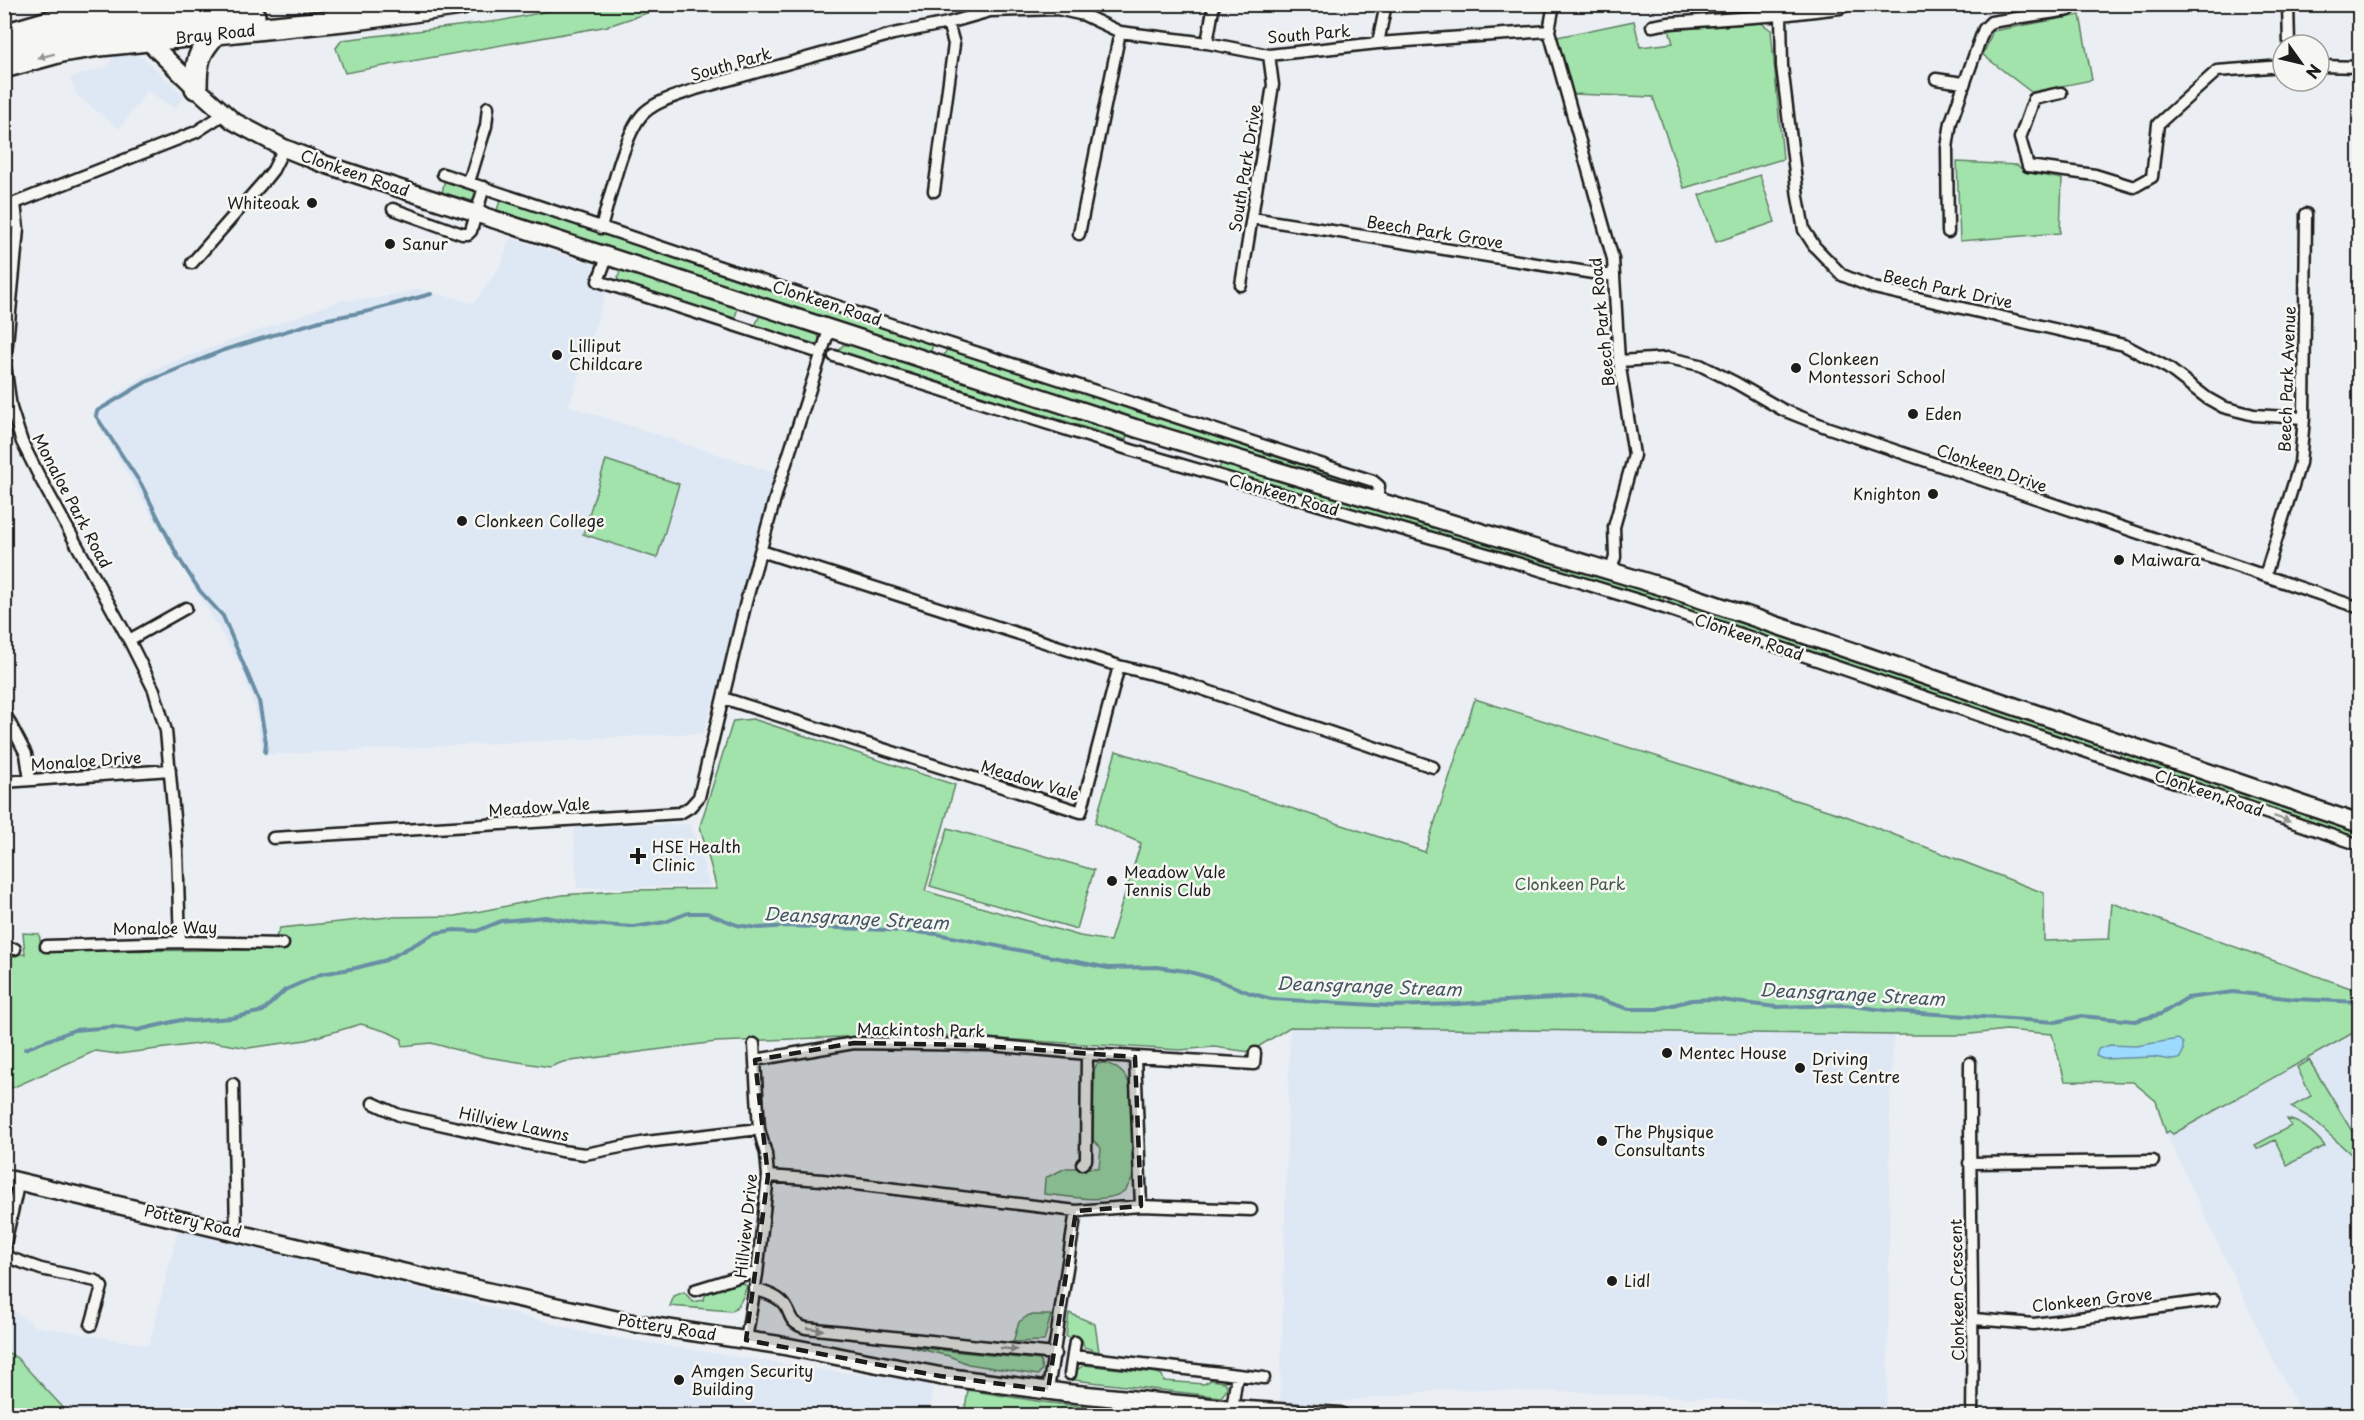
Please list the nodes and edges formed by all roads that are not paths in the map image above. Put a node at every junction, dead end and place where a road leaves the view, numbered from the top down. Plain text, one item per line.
1 (72, 4) edge
2 (196, 4) edge
3 (462, 4) edge
4 (1214, 4) edge
5 (1386, 4) edge
6 (1554, 4) edge
7 (1848, 4) edge
8 (2074, 4) edge
9 (2288, 4) edge
10 (1057, 7) edge
11 (1781, 15) junction
12 (52, 21) junction
13 (132, 22) edge
14 (948, 23) junction
15 (295, 25) junction
16 (1652, 26) dead end
17 (1549, 31) junction
18 (1120, 32) junction
19 (216, 33) junction
20 (2289, 33) edge
21 (4, 35) edge
22 (1207, 43) junction
23 (1378, 43) junction
24 (4, 45) edge
25 (1269, 55) junction
26 (2331, 66) edge
27 (4, 67) edge
28 (2271, 67) edge
29 (2360, 67) edge
30 (1936, 79) dead end
31 (1963, 83) junction
32 (196, 88) junction
33 (2061, 93) dead end
34 (488, 107) dead end
35 (224, 114) junction
36 (284, 148) junction
37 (443, 174) dead end
38 (469, 182) junction
39 (484, 188) junction
40 (934, 190) dead end
41 (10, 204) edge
42 (393, 209) dead end
43 (2306, 214) dead end
44 (476, 215) junction
45 (1252, 218) junction
46 (601, 228) junction
47 (1948, 232) dead end
48 (1079, 234) dead end
49 (607, 257) junction
50 (192, 263) dead end
51 (1612, 275) junction
52 (1241, 285) dead end
53 (829, 330) junction
54 (932, 338) junction
55 (814, 351) dead end
56 (834, 356) dead end
57 (924, 361) junction
58 (1619, 362) junction
59 (5, 364) edge
60 (2304, 418) junction
61 (1136, 428) junction
62 (1131, 450) junction
63 (1377, 500) junction
64 (1469, 528) junction
65 (1464, 548) junction
66 (761, 550) junction
67 (1611, 570) junction
68 (2265, 576) junction
69 (186, 608) dead end
70 (2360, 608) edge
71 (129, 640) junction
72 (1119, 666) junction
73 (723, 698) junction
74 (4, 711) edge
75 (2115, 739) junction
76 (2108, 759) junction
77 (1433, 767) dead end
78 (170, 770) junction
79 (30, 780) junction
80 (4, 782) edge
81 (2360, 824) edge
82 (273, 838) dead end
83 (2360, 845) edge
84 (180, 942) junction
85 (283, 944) dead end
86 (46, 945) dead end
87 (754, 1044) dead end
88 (1255, 1053) dead end
89 (1087, 1054) junction
90 (1135, 1057) junction
91 (755, 1060) junction
92 (1970, 1063) dead end
93 (233, 1084) dead end
94 (373, 1103) dead end
95 (759, 1129) junction
96 (2153, 1161) dead end
97 (1969, 1163) junction
98 (1082, 1164) dead end
99 (768, 1176) junction
100 (12, 1180) edge
101 (1141, 1206) junction
102 (1251, 1210) dead end
103 (1076, 1211) junction
104 (236, 1232) junction
105 (4, 1248) edge
106 (4, 1256) edge
107 (757, 1274) junction
108 (754, 1289) junction
109 (695, 1290) dead end
110 (2214, 1300) dead end
111 (1974, 1319) junction
112 (91, 1325) dead end
113 (746, 1340) junction
114 (1075, 1342) dead end
115 (1055, 1354) junction
116 (1073, 1356) junction
117 (1070, 1374) dead end
118 (1237, 1375) junction
119 (1264, 1378) dead end
120 (1048, 1390) junction
121 (1232, 1409) junction
122 (1340, 1416) edge
123 (1972, 1416) edge

1 - 12 highway
2 - 13 highway, Bray Road
3 - 15 highway, Bray Road
4 - 22 street
5 - 23 street
6 - 17 street, Beech Park Road
7 - 11 street
8 - 31 street
9 - 20 street
10 - 14 street, South Park
10 - 18 street, South Park
11 - 16 street
11 - 60 street, Beech Park Drive
12 - 13 highway, Bray Road
12 - 21 highway, Bray Road
13 - 15 highway
13 - 19 highway, Bray Road
13 - 24 highway
13 -> 27 highway, Bray Road
13 - 32 main road, Clonkeen Road
14 - 40 street
14 - 46 street, South Park
15 - 19 highway, Bray Road
17 - 23 street, South Park
17 - 51 street, Beech Park Road
18 - 22 street, South Park
18 - 48 street
19 - 32 highway
22 - 25 street, South Park
23 - 25 street, South Park
25 - 45 street, South Park Drive
26 - 29 street
28 - 33 street
30 - 31 street
31 - 47 street
32 - 35 main road, Clonkeen Road
34 - 38 street
35 - 36 main road, Clonkeen Road
35 - 41 street, Monaloe Park Road
36 - 44 main road, Clonkeen Road
36 - 50 street
37 - 38 street, Clonkeen Road
38 - 39 street, Clonkeen Road
39 - 44 street
39 - 46 street, Clonkeen Road
41 - 59 street, Monaloe Park Road
42 - 44 street
43 - 60 street, Beech Park Avenue
44 - 49 main road, Clonkeen Road
45 - 51 street, Beech Park Grove
45 - 52 street, South Park Drive
46 - 54 street, Clonkeen Road
49 - 53 main road, Clonkeen Road
49 - 55 street
51 - 58 street, Beech Park Road
53 - 57 main road, Clonkeen Road
53 - 66 street, Meadow Vale
54 - 57 street
54 - 63 street, Clonkeen Road
56 - 62 street, Clonkeen Road
57 - 61 main road, Clonkeen Road
58 - 67 street, Beech Park Road
58 - 68 street, Clonkeen Drive
59 - 71 street, Monaloe Park Road
60 - 68 street, Beech Park Avenue
61 - 62 street
61 - 63 main road, Clonkeen Road
62 - 65 street, Clonkeen Road
63 - 64 main road, Clonkeen Road
64 - 65 street
64 - 67 main road, Clonkeen Road
65 - 76 street, Clonkeen Road
66 - 72 street
66 - 73 street, Meadow Vale
67 - 75 main road, Clonkeen Road
68 - 70 street, Clonkeen Drive
69 - 71 street
71 - 78 street, Monaloe Park Road
72 - 73 street, Meadow Vale
72 - 77 street
73 - 82 street, Meadow Vale
74 - 79 street
75 - 76 street
75 - 81 main road, Clonkeen Road
76 -> 83 street, Clonkeen Road
78 - 79 street, Monaloe Drive
78 - 84 street, Monaloe Park Road
79 - 80 street, Monaloe Drive
84 - 85 street, Monaloe Way
84 - 86 street, Monaloe Way
87 - 91 street, Hillview Drive
88 - 90 street, Mackintosh Park
89 - 90 street, Mackintosh Park
89 - 91 street, Mackintosh Park
89 - 98 street
90 - 101 street
91 - 95 street, Hillview Drive
92 - 97 street, Clonkeen Crescent
93 - 104 street
94 - 95 street, Hillview Lawns
95 - 99 street, Hillview Drive
96 - 97 street
97 - 111 street, Clonkeen Crescent
99 - 103 street
99 - 107 street, Hillview Drive
100 - 104 main road, Pottery Road
100 - 105 street
101 - 102 street
101 - 103 street
103 - 115 street
104 - 113 main road, Pottery Road
106 - 112 street
107 - 108 street, Hillview Drive
107 - 109 street
108 - 113 street, Hillview Drive
108 -> 115 street
110 - 111 street, Clonkeen Grove
111 - 123 street, Clonkeen Crescent
113 - 120 main road, Pottery Road
114 - 116 street
115 - 120 street
116 - 117 street
116 - 118 street
118 - 119 street
118 - 121 street
120 - 121 main road, Pottery Road
121 - 122 main road, Pottery Road

